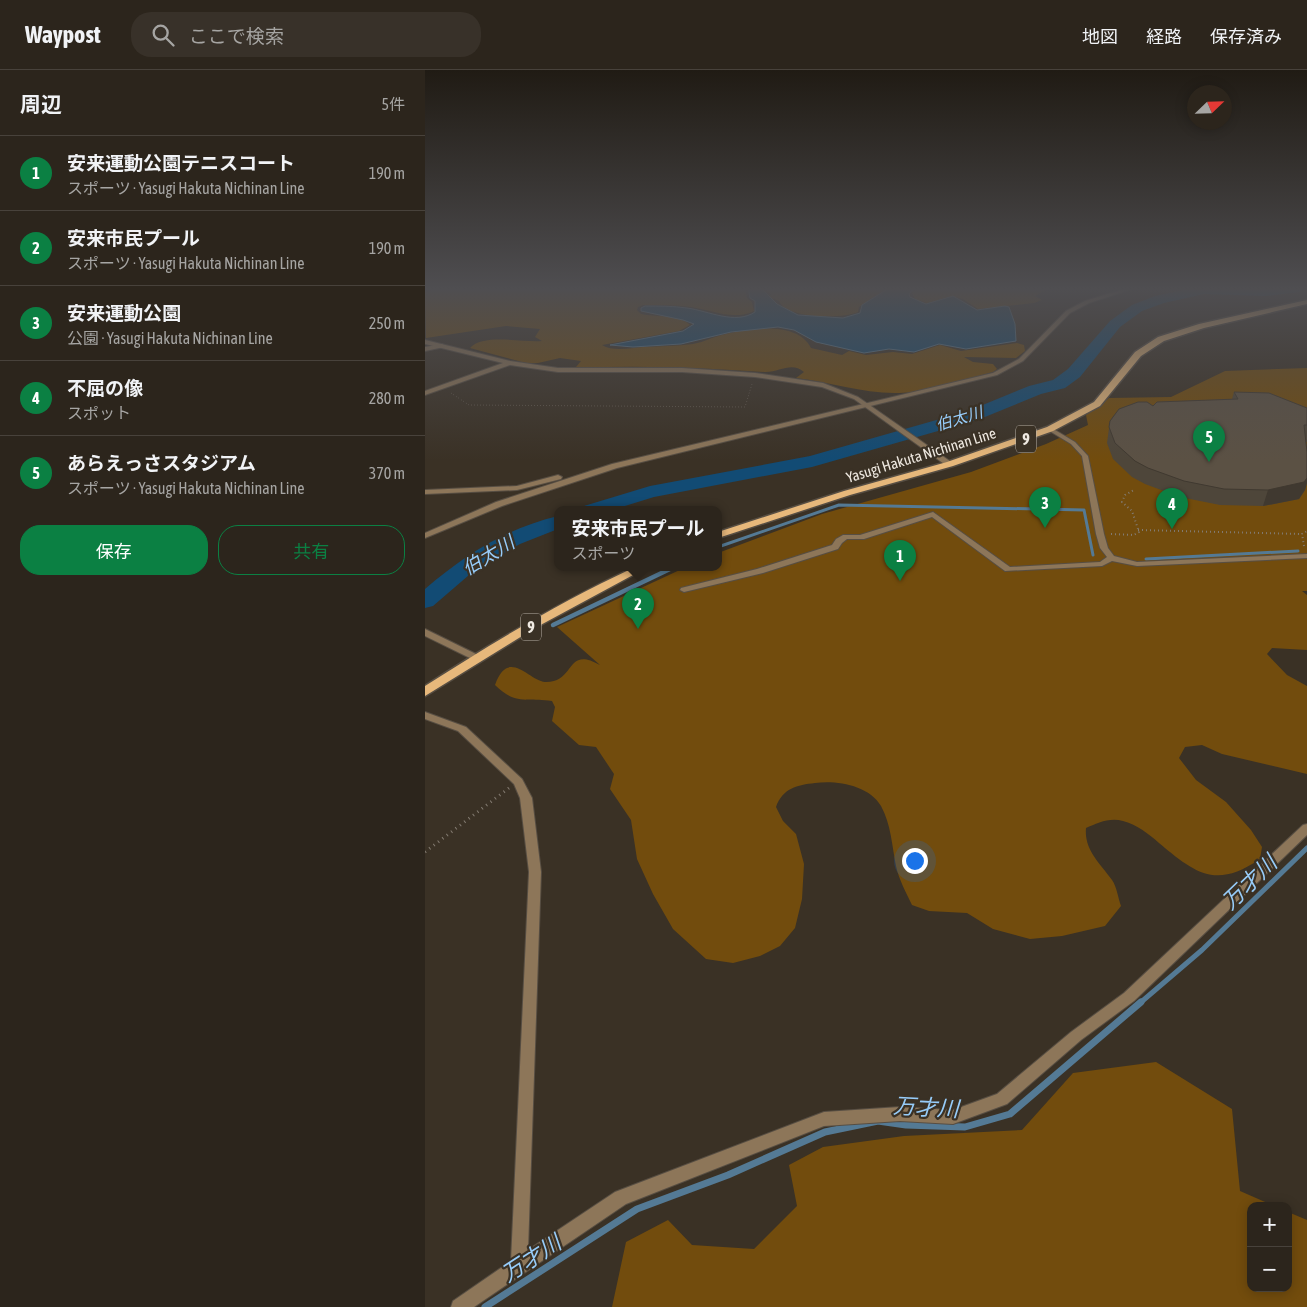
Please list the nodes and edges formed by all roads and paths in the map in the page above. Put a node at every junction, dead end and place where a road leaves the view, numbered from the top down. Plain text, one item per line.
1 (442, 346) joint
2 (1035, 346) edge
3 (1151, 346) edge
4 (425, 349) edge
5 (510, 363) junction
6 (755, 375) junction
7 (442, 388) junction
8 (425, 394) edge
9 (870, 407) junction
10 (1050, 429) junction
11 (657, 456) junction
12 (950, 464) junction
13 (1134, 490) dead end
14 (425, 492) edge
15 (1139, 530) junction
16 (1307, 531) edge
17 (722, 534) edge
18 (1100, 534) junction
19 (1302, 534) junction
20 (425, 536) edge
21 (1307, 556) edge
22 (1111, 558) junction
23 (635, 571) edge
24 (684, 590) dead end
25 (425, 632) edge
26 (477, 658) junction
27 (425, 692) edge
28 (425, 715) edge
29 (518, 782) junction
30 (1307, 828) edge
31 (425, 852) edge
32 (519, 1265) junction
33 (459, 1307) edge

1 - 4 street
1 - 5 street
2 - 9 street
3 - 10 main road, Yasugi Hakuta Nichinan Line / 9
5 - 6 street
5 - 7 street
6 - 7 path
6 - 9 street
7 - 8 street
9 - 11 street
9 - 12 street
10 - 12 main road, Yasugi Hakuta Nichinan Line / 9
10 - 18 lane
11 - 14 street
11 - 20 street
12 - 17 main road, Yasugi Hakuta Nichinan Line / 9
13 - 15 path
15 - 18 path
15 - 19 path
16 - 19 path
18 - 22 lane
19 - 21 path
21 - 22 lane
22 - 24 lane
23 - 26 main road, 9
25 - 26 street
26 - 27 main road, 9
28 - 29 street
29 - 31 path
29 - 32 street
30 - 32 street
32 - 33 street

